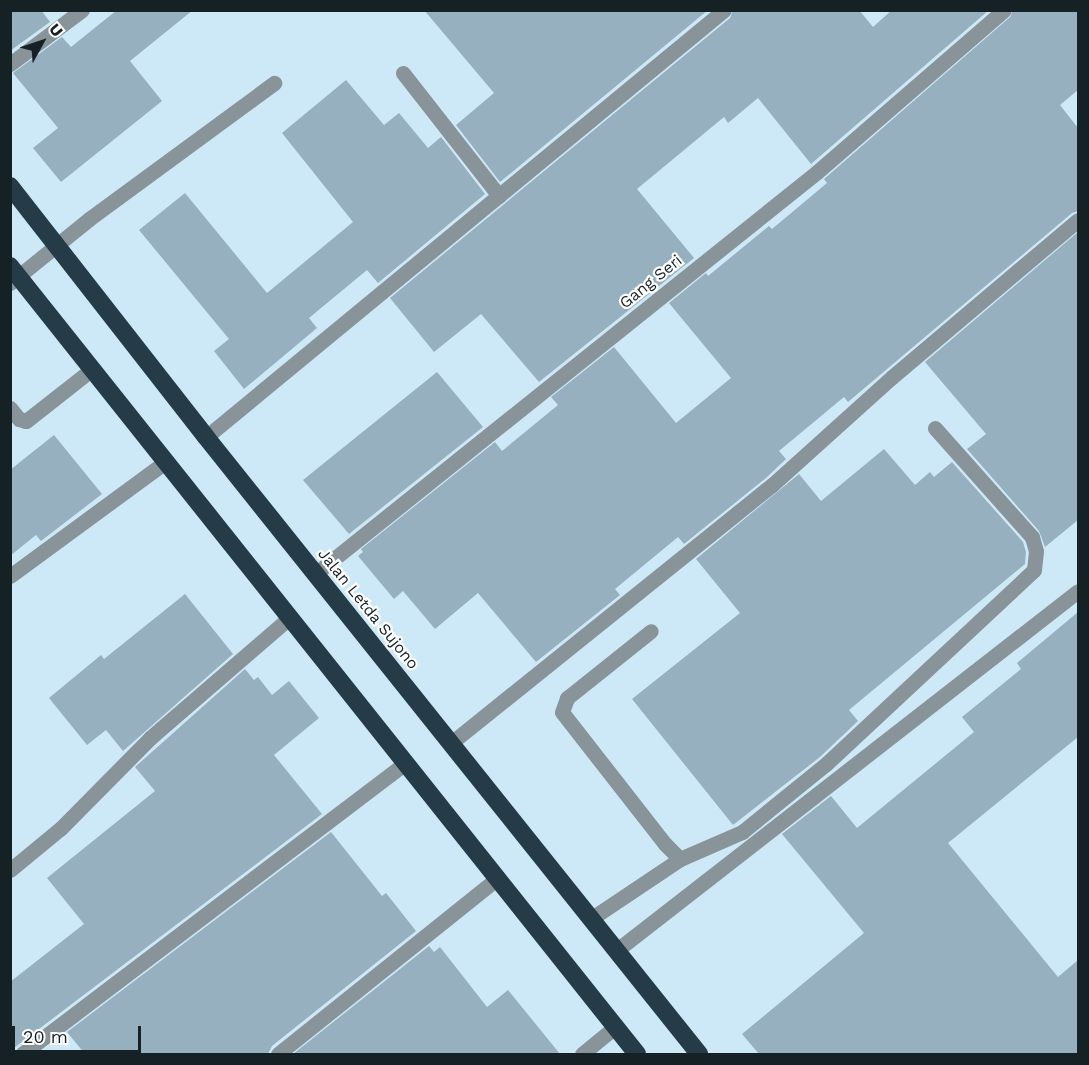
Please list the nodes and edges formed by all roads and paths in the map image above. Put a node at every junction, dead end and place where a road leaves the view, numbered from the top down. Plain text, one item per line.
1 (82, 10) edge
2 (724, 10) edge
3 (1004, 10) edge
4 (10, 64) edge
5 (403, 73) dead end
6 (274, 83) dead end
7 (10, 186) edge
8 (499, 196) junction
9 (1078, 220) edge
10 (57, 244) junction
11 (13, 275) edge
12 (92, 369) junction
13 (10, 408) edge
14 (935, 428) dead end
15 (206, 437) junction
16 (165, 462) junction
17 (315, 574) junction
18 (10, 576) edge
19 (1078, 591) edge
20 (290, 617) junction
21 (651, 631) dead end
22 (451, 743) junction
23 (406, 763) junction
24 (680, 859) junction
25 (10, 870) edge
26 (498, 878) junction
27 (592, 918) junction
28 (617, 950) junction
29 (615, 1027) junction
30 (22, 1054) edge
31 (278, 1054) edge
32 (582, 1054) edge
33 (637, 1054) edge
34 (699, 1054) edge

1 - 4 street
2 - 8 street
3 - 17 street, Gang Seri
5 - 8 street
6 - 10 street
7 - 10 highway, Jalan Letda Sujono
8 - 15 street
9 - 22 street
10 - 11 street
10 - 15 highway, Jalan Letda Sujono
11 - 12 highway
12 - 13 street
12 - 16 highway
14 - 24 street
15 - 17 highway, Jalan Letda Sujono
16 - 18 street
16 - 20 highway
17 - 22 highway, Jalan Letda Sujono
19 - 28 street
20 - 23 highway
20 - 25 street
21 - 24 street
22 - 27 highway, Jalan Letda Sujono
23 - 26 highway
23 - 30 street
24 - 27 street
26 - 29 highway
26 - 31 street
27 - 28 highway, Jalan Letda Sujono
28 - 34 highway, Jalan Letda Sujono
29 - 32 street
29 - 33 highway

